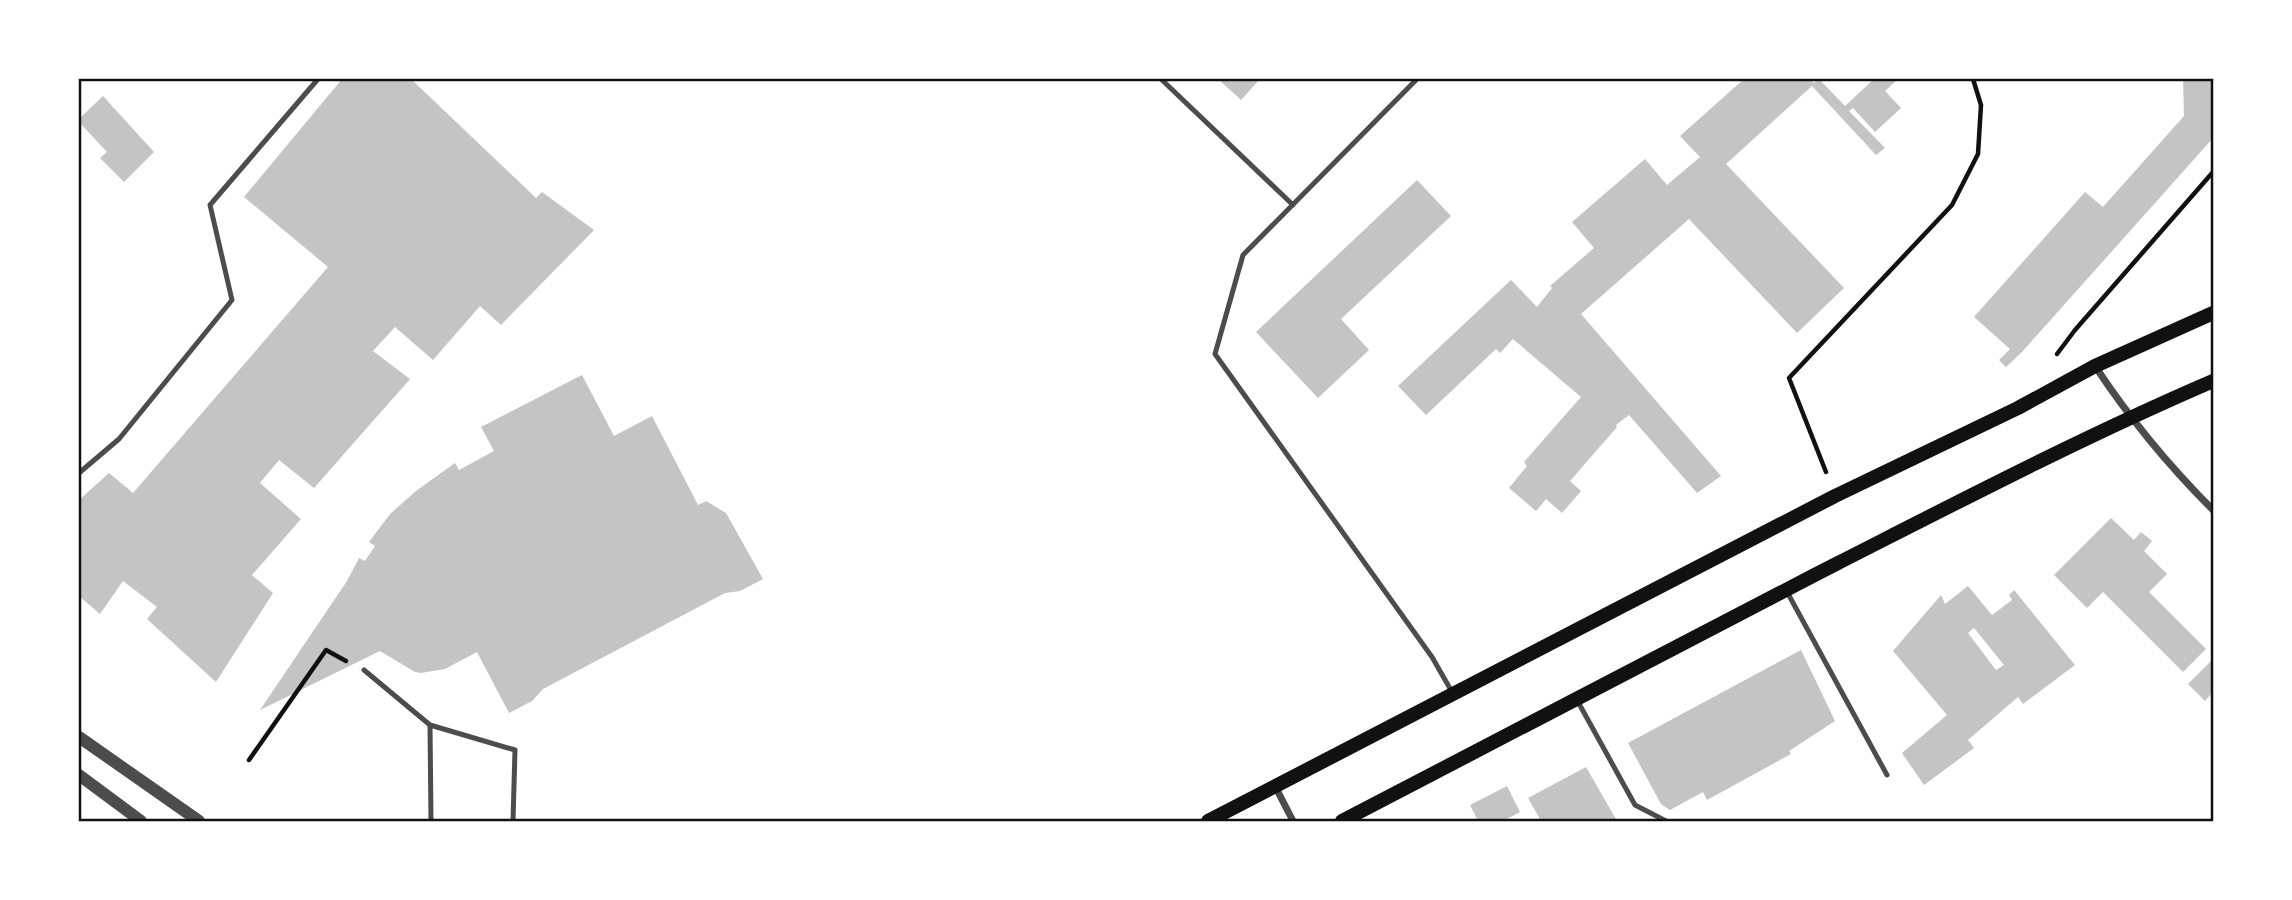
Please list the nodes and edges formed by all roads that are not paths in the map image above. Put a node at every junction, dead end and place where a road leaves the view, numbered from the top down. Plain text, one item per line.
1 (318, 79) edge
2 (1161, 79) edge
3 (1417, 79) edge
4 (1293, 205) junction
5 (2213, 313) edge
6 (2095, 366) junction
7 (2213, 381) edge
8 (2130, 417) junction
9 (79, 473) edge
10 (2213, 510) edge
11 (1786, 590) junction
12 (364, 670) road end
13 (1454, 695) junction
14 (1576, 697) junction
15 (430, 725) junction
16 (79, 737) edge
17 (79, 775) edge
18 (1886, 775) dead end
19 (1275, 786) junction
20 (141, 821) edge
21 (199, 821) edge
22 (431, 821) edge
23 (513, 821) edge
24 (1208, 821) edge
25 (1293, 821) edge
26 (1342, 821) edge
27 (1666, 821) edge

1 - 9 lane
2 - 4 lane
3 - 4 lane
4 - 13 lane
5 - 6 main road
6 - 8 street
6 - 13 main road
7 - 8 main road
8 - 10 street
8 - 11 main road
11 - 14 main road
11 - 18 lane
12 - 15 lane
13 - 19 main road
14 - 26 main road
14 - 27 lane
15 - 22 lane
15 - 23 lane
16 - 21 street
17 - 20 street
19 - 24 main road
19 - 25 street

